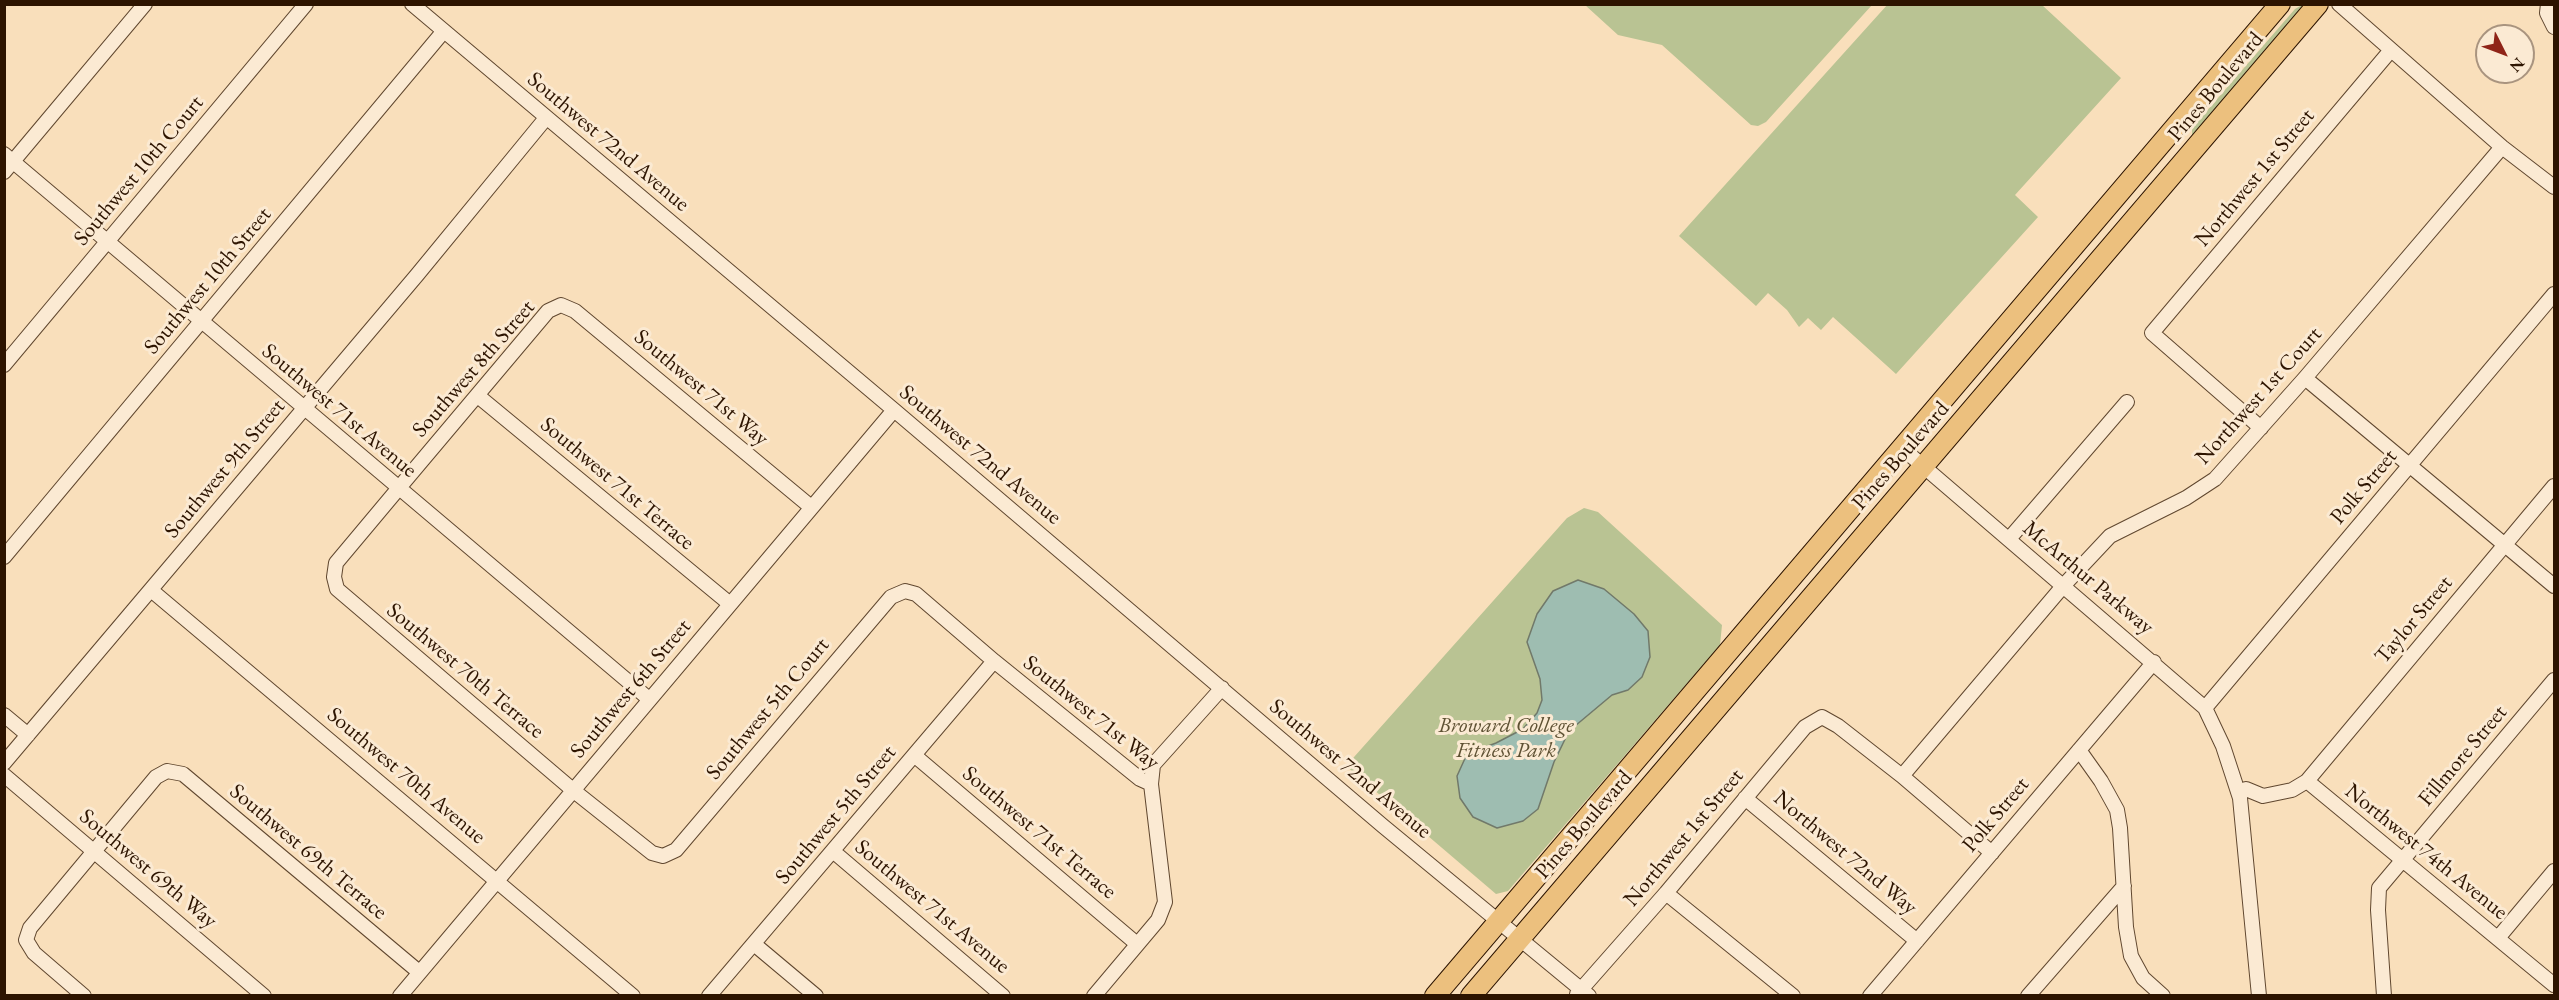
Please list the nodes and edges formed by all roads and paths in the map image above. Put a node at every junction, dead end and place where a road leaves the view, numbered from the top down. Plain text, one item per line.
1 (145, 4) edge
2 (306, 4) edge
3 (412, 4) edge
4 (2280, 4) edge
5 (2318, 4) edge
6 (2339, 4) edge
7 (2547, 9) edge
8 (2554, 27) edge
9 (443, 32) junction
10 (2391, 50) junction
11 (546, 118) junction
12 (2502, 147) junction
13 (7, 162) edge
14 (2554, 188) edge
15 (107, 242) junction
16 (2554, 294) edge
17 (561, 305) joint
18 (201, 322) junction
19 (4, 365) edge
20 (2305, 378) junction
21 (478, 396) junction
22 (2127, 402) dead end
23 (303, 408) junction
24 (894, 410) junction
25 (2261, 428) junction
26 (1902, 448) junction
27 (1924, 466) junction
28 (2409, 466) junction
29 (2554, 486) edge
30 (398, 489) junction
31 (811, 507) junction
32 (2009, 538) junction
33 (2505, 545) junction
34 (4, 557) edge
35 (334, 577) joint
36 (2064, 585) junction
37 (2554, 586) edge
38 (151, 590) junction
39 (904, 591) joint
40 (730, 604) junction
41 (1743, 633) junction
42 (994, 661) junction
43 (2154, 662) junction
44 (1751, 668) junction
45 (2554, 680) edge
46 (1222, 688) junction
47 (649, 699) junction
48 (2205, 708) junction
49 (4, 715) edge
50 (28, 735) junction
51 (2079, 750) junction
52 (914, 755) junction
53 (2227, 757) junction
54 (4, 763) edge
55 (4, 776) edge
56 (1902, 776) junction
57 (2307, 781) junction
58 (1151, 784) junction
59 (2246, 789) junction
60 (574, 791) junction
61 (2263, 796) junction
62 (1745, 798) junction
63 (2244, 809) junction
64 (94, 850) junction
65 (834, 852) junction
66 (1992, 853) junction
67 (663, 856) joint
68 (2403, 858) junction
69 (2554, 871) edge
70 (497, 880) junction
71 (2124, 886) junction
72 (1666, 893) junction
73 (1498, 922) junction
74 (2498, 938) junction
75 (1519, 939) junction
76 (1917, 941) junction
77 (754, 944) junction
78 (1137, 944) junction
79 (419, 972) junction
80 (2554, 985) edge
81 (1582, 993) edge
82 (84, 996) edge
83 (264, 996) edge
84 (400, 996) edge
85 (633, 996) edge
86 (709, 996) edge
87 (816, 996) edge
88 (1003, 996) edge
89 (1094, 996) edge
90 (1434, 996) edge
91 (1471, 996) edge
92 (1793, 996) edge
93 (1870, 996) edge
94 (2028, 996) edge
95 (2163, 996) edge
96 (2259, 996) edge
97 (2384, 996) edge

1 - 13 street
2 - 15 street, Southwest 10th Court
3 - 9 street, Southwest 72nd Avenue
4 - 26 highway, Pines Boulevard
5 - 27 highway, Pines Boulevard
6 - 10 street
7 - 8 street
9 - 11 street, Southwest 72nd Avenue
9 - 18 street, Southwest 10th Street
10 - 12 street
10 - 25 street, Northwest 1st Street
11 - 23 street, Southwest 9th Street
11 - 24 street, Southwest 72nd Avenue
12 - 14 street
12 - 20 street, Northwest 1st Court
13 - 15 street, Southwest 71st Avenue
15 - 18 street, Southwest 71st Avenue
15 - 19 street, Southwest 10th Court
16 - 28 street, Polk Street
17 - 21 street, Southwest 8th Street
17 - 31 street, Southwest 71st Way
18 - 23 street, Southwest 71st Avenue
18 - 34 street, Southwest 10th Street
20 - 25 street, Northwest 1st Court
20 - 28 street
21 - 30 street, Southwest 8th Street
21 - 40 street, Southwest 71st Terrace
22 - 32 street
23 - 30 street, Southwest 71st Avenue
23 - 38 street, Southwest 9th Street
24 - 31 street, Southwest 6th Street
24 - 46 street, Southwest 72nd Avenue
25 - 36 street, Northwest 1st Court
26 - 27 street, McArthur Parkway
26 - 41 highway, Pines Boulevard
27 - 32 street, McArthur Parkway
27 - 44 highway, Pines Boulevard
28 - 33 street
28 - 48 street, Polk Street
29 - 33 street, Taylor Street
30 - 35 street, Southwest 8th Street
30 - 47 street, Southwest 71st Avenue
31 - 40 street, Southwest 6th Street
32 - 36 street, McArthur Parkway
33 - 37 street
33 - 57 street, Taylor Street
35 - 60 street, Southwest 70th Terrace
36 - 43 street, McArthur Parkway
36 - 56 street, Northwest 1st Court
38 - 50 street, Southwest 9th Street
38 - 70 street, Southwest 70th Avenue
39 - 42 street, Southwest 71st Way
39 - 67 street, Southwest 5th Court
40 - 47 street, Southwest 6th Street
41 - 44 highway
41 - 73 highway, Pines Boulevard
42 - 52 street, Southwest 5th Street
42 - 58 street, Southwest 71st Way
43 - 48 street, McArthur Parkway
43 - 51 street, Polk Street
44 - 75 highway, Pines Boulevard
45 - 68 street, Fillmore Street
46 - 58 street
46 - 73 street, Southwest 72nd Avenue
47 - 60 street, Southwest 6th Street
48 - 53 street, McArthur Parkway
49 - 50 street
50 - 54 street, Southwest 9th Street
51 - 66 street, Polk Street
51 - 71 street
52 - 65 street, Southwest 5th Street
52 - 78 street, Southwest 71st Terrace
53 - 59 street, McArthur Parkway
53 - 63 street, McArthur Parkway
55 - 64 street, Southwest 69th Way
56 - 62 street, Northwest 1st Street
56 - 66 street
57 - 61 street
57 - 68 street, Northwest 74th Avenue
58 - 78 street, Southwest 71st Way
59 - 61 street
59 - 63 street, McArthur Parkway
60 - 67 street, Southwest 70th Terrace
60 - 70 street, Southwest 6th Street
61 - 63 street
62 - 72 street, Northwest 1st Street
62 - 76 street, Northwest 72nd Way
63 - 96 street, McArthur Parkway
64 - 79 street, Southwest 69th Terrace
64 - 82 street
64 - 83 street, Southwest 69th Way
65 - 77 street, Southwest 5th Street
65 - 88 street, Southwest 71st Avenue
66 - 76 street, Polk Street
68 - 74 street, Northwest 74th Avenue
68 - 97 street, Fillmore Street
69 - 74 street
70 - 79 street, Southwest 6th Street
70 - 85 street, Southwest 70th Avenue
71 - 94 street
71 - 95 street
72 - 81 street, Northwest 1st Street
72 - 92 street
73 - 75 street, Southwest 72nd Avenue
73 - 90 highway, Pines Boulevard
74 - 80 street, Northwest 74th Avenue
75 - 81 street, Southwest 72nd Avenue
75 - 91 highway, Pines Boulevard
76 - 93 street, Polk Street
77 - 86 street, Southwest 5th Street
77 - 87 street
78 - 89 street, Southwest 71st Way
79 - 84 street, Southwest 6th Street

